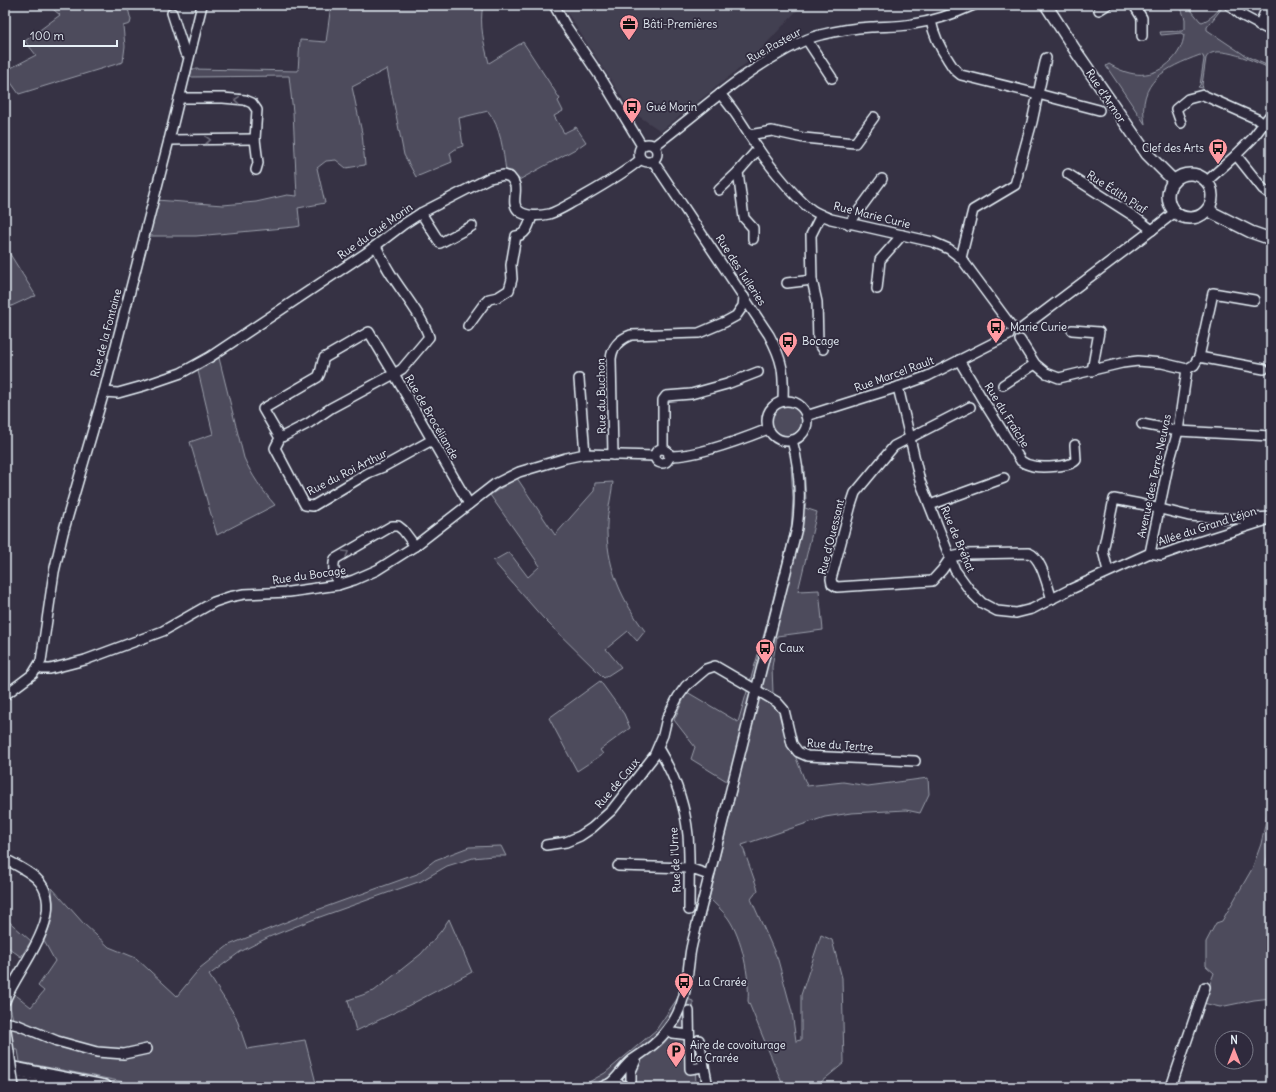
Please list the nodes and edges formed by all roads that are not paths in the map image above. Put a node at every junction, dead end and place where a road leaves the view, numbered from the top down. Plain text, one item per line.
1 (202, 5) edge
2 (554, 5) edge
3 (974, 5) edge
4 (1046, 5) edge
5 (1134, 5) edge
6 (1229, 5) edge
7 (1268, 5) edge
8 (172, 13) dead end
9 (931, 21) junction
10 (1259, 26) junction
11 (1271, 31) edge
12 (1142, 36) dead end
13 (807, 40) junction
14 (189, 55) junction
15 (1046, 58) dead end
16 (832, 78) dead end
17 (720, 94) junction
18 (1038, 94) junction
19 (179, 98) junction
20 (1099, 110) dead end
21 (1271, 114) edge
22 (874, 117) dead end
23 (1181, 123) dead end
24 (1263, 124) junction
25 (749, 135) junction
26 (255, 139) junction
27 (169, 140) junction
28 (642, 146) junction
29 (654, 146) junction
30 (758, 149) junction
31 (1236, 155) junction
32 (641, 159) junction
33 (653, 160) junction
34 (256, 170) dead end
35 (738, 172) junction
36 (1068, 174) dead end
37 (882, 179) dead end
38 (1207, 181) junction
39 (1174, 182) junction
40 (719, 190) dead end
41 (1271, 195) edge
42 (1208, 208) junction
43 (1175, 212) junction
44 (421, 213) junction
45 (821, 215) junction
46 (532, 216) junction
47 (849, 224) junction
48 (472, 226) dead end
49 (1152, 230) junction
50 (902, 235) junction
51 (753, 239) dead end
52 (1271, 239) edge
53 (376, 246) junction
54 (961, 258) junction
55 (812, 280) junction
56 (787, 283) dead end
57 (877, 289) dead end
58 (744, 297) junction
59 (1254, 300) dead end
60 (756, 315) junction
61 (736, 316) junction
62 (468, 326) dead end
63 (1014, 330) junction
64 (1072, 330) dead end
65 (823, 349) dead end
66 (1198, 357) junction
67 (960, 360) junction
68 (1035, 364) junction
69 (1187, 369) junction
70 (1264, 369) dead end
71 (1092, 371) junction
72 (758, 372) dead end
73 (394, 374) junction
74 (579, 379) dead end
75 (1003, 385) dead end
76 (898, 387) junction
77 (104, 392) junction
78 (783, 401) junction
79 (970, 407) dead end
80 (806, 416) junction
81 (1142, 424) dead end
82 (768, 429) junction
83 (1178, 431) junction
84 (1271, 436) edge
85 (280, 438) junction
86 (911, 438) junction
87 (432, 440) junction
88 (792, 440) junction
89 (1075, 445) dead end
90 (585, 454) junction
91 (662, 454) junction
92 (613, 455) junction
93 (1004, 478) dead end
94 (470, 504) junction
95 (930, 505) junction
96 (1159, 509) junction
97 (1271, 518) edge
98 (415, 546) junction
99 (1150, 553) junction
100 (951, 557) junction
101 (1108, 571) junction
102 (338, 585) junction
103 (1070, 590) joint
104 (1052, 599) junction
105 (38, 667) junction
106 (756, 689) junction
107 (5, 695) edge
108 (658, 748) junction
109 (915, 761) dead end
110 (546, 845) dead end
111 (5, 859) edge
112 (618, 866) dead end
113 (689, 868) junction
114 (709, 875) junction
115 (689, 910) dead end
116 (1205, 987) dead end
117 (5, 1001) edge
118 (689, 1011) dead end
119 (5, 1023) edge
120 (668, 1030) junction
121 (689, 1035) junction
122 (699, 1040) dead end
123 (147, 1049) dead end
124 (638, 1057) junction
125 (5, 1067) edge
126 (703, 1067) junction
127 (5, 1080) edge
128 (605, 1086) edge
129 (14, 1087) edge
130 (41, 1087) edge
131 (105, 1087) edge
132 (627, 1087) edge
133 (631, 1087) edge
134 (708, 1087) edge
135 (1171, 1087) edge

1 - 14 street, Rue de la Fontaine
2 - 28 street
3 - 9 street, Rue Pasteur
4 - 39 main road, Rue d'Armor
5 - 12 street
6 - 10 street
7 - 10 street
8 - 14 street
9 - 13 street, Rue Pasteur
9 - 18 street
10 - 11 street
13 - 16 street
13 - 17 street, Rue Pasteur
14 - 19 street, Rue de la Fontaine
15 - 18 street
17 - 25 street, Rue Marie Curie
17 - 29 street, Rue Pasteur
18 - 20 street
18 - 54 street
26 -> 19 street
19 - 27 street, Rue de la Fontaine
21 - 24 street
22 - 25 street
23 - 24 street
24 - 31 street
25 - 30 street, Rue Marie Curie
27 -> 26 street
26 - 34 street
27 - 77 street, Rue de la Fontaine
28 - 29 street
28 - 32 street
29 - 33 street
30 - 35 street
30 - 45 street, Rue Marie Curie
31 - 38 street
31 - 41 street
32 - 33 street
32 - 46 street
33 - 58 street, Rue des Tuileries
35 - 40 street
35 - 51 street
36 - 49 street, Rue Édith Piaf
37 - 47 street
38 - 39 main road
38 - 42 main road
39 - 43 main road
42 - 43 main road
42 - 52 main road
43 - 49 street, Rue Marcel Rault
44 - 46 street, Rue du Gué Morin
44 - 48 street
44 - 53 street, Rue du Gué Morin
45 - 47 street, Rue Marie Curie
45 - 55 street
46 - 62 street
47 - 50 street, Rue Marie Curie
49 - 63 street, Rue Marcel Rault
50 - 54 street, Rue Marie Curie
50 - 57 street
53 - 73 street, Rue de Brocéliande
53 - 77 street, Rue du Gué Morin
54 - 63 street, Rue Marie Curie
55 - 56 street
55 - 65 street
58 - 60 street, Rue des Tuileries
58 - 61 street
59 - 66 street
60 - 61 street, Rue du Buchon
60 - 78 street, Rue des Tuileries
61 - 92 street, Rue du Buchon
63 - 67 street, Rue Marcel Rault
63 - 68 street
64 - 71 street
66 - 69 street
66 - 70 street
67 - 76 street, Rue Marcel Rault
67 - 89 street, Rue du Fraîche
68 - 71 street
68 - 75 street
69 - 71 street
69 - 83 street, Avenue des Terre-Neuvas
72 - 91 street
73 - 85 street
73 - 85 street
73 - 87 street, Rue de Brocéliande
74 - 90 street
76 - 80 street, Rue Marcel Rault
76 - 86 street, Rue de Bréhat
77 - 105 street, Rue de la Fontaine
78 - 80 street
78 - 82 street
79 - 86 street
80 - 88 street
81 - 83 street
82 - 88 street
82 - 91 street, Rue du Bocage
83 - 84 street
83 - 96 street, Avenue des Terre-Neuvas
85 - 87 street, Rue du Roi Arthur
86 - 95 street, Rue de Bréhat
86 - 100 street, Rue d'Ouessant
87 - 94 street, Rue de Brocéliande
88 - 106 street
90 - 92 street, Rue du Bocage
90 - 94 street, Rue du Bocage
91 - 92 street, Rue du Bocage
93 - 95 street
94 - 98 street, Rue du Bocage
95 - 100 street, Rue de Bréhat
96 - 97 street
96 - 99 street, Avenue des Terre-Neuvas
96 - 101 street
97 - 99 street, Allée du Grand Léjon
98 - 102 street, Rue du Bocage
102 -> 98 street
99 - 101 street, Avenue des Terre-Neuvas
100 - 104 street, Rue de Bréhat
100 - 104 street
101 - 103 street, Avenue des Terre-Neuvas
102 - 105 street, Rue du Bocage
103 - 104 street, Rue de Bréhat
105 - 107 street
106 - 108 street
106 - 109 street, Rue du Tertre
106 - 114 street
108 - 110 street, Rue de Caux
108 - 113 street, Rue de l'Urne
111 - 117 street
112 - 113 street
113 - 114 street
113 - 115 street, Rue de l'Urne
114 - 120 street
116 - 135 street
118 - 121 street
119 - 123 street
119 - 129 street, bridge
120 - 121 street
120 - 124 street
121 - 126 street
122 - 126 street
124 - 128 street
124 - 133 street
125 - 131 highway
126 - 134 street
127 - 130 highway
128 - 132 street

